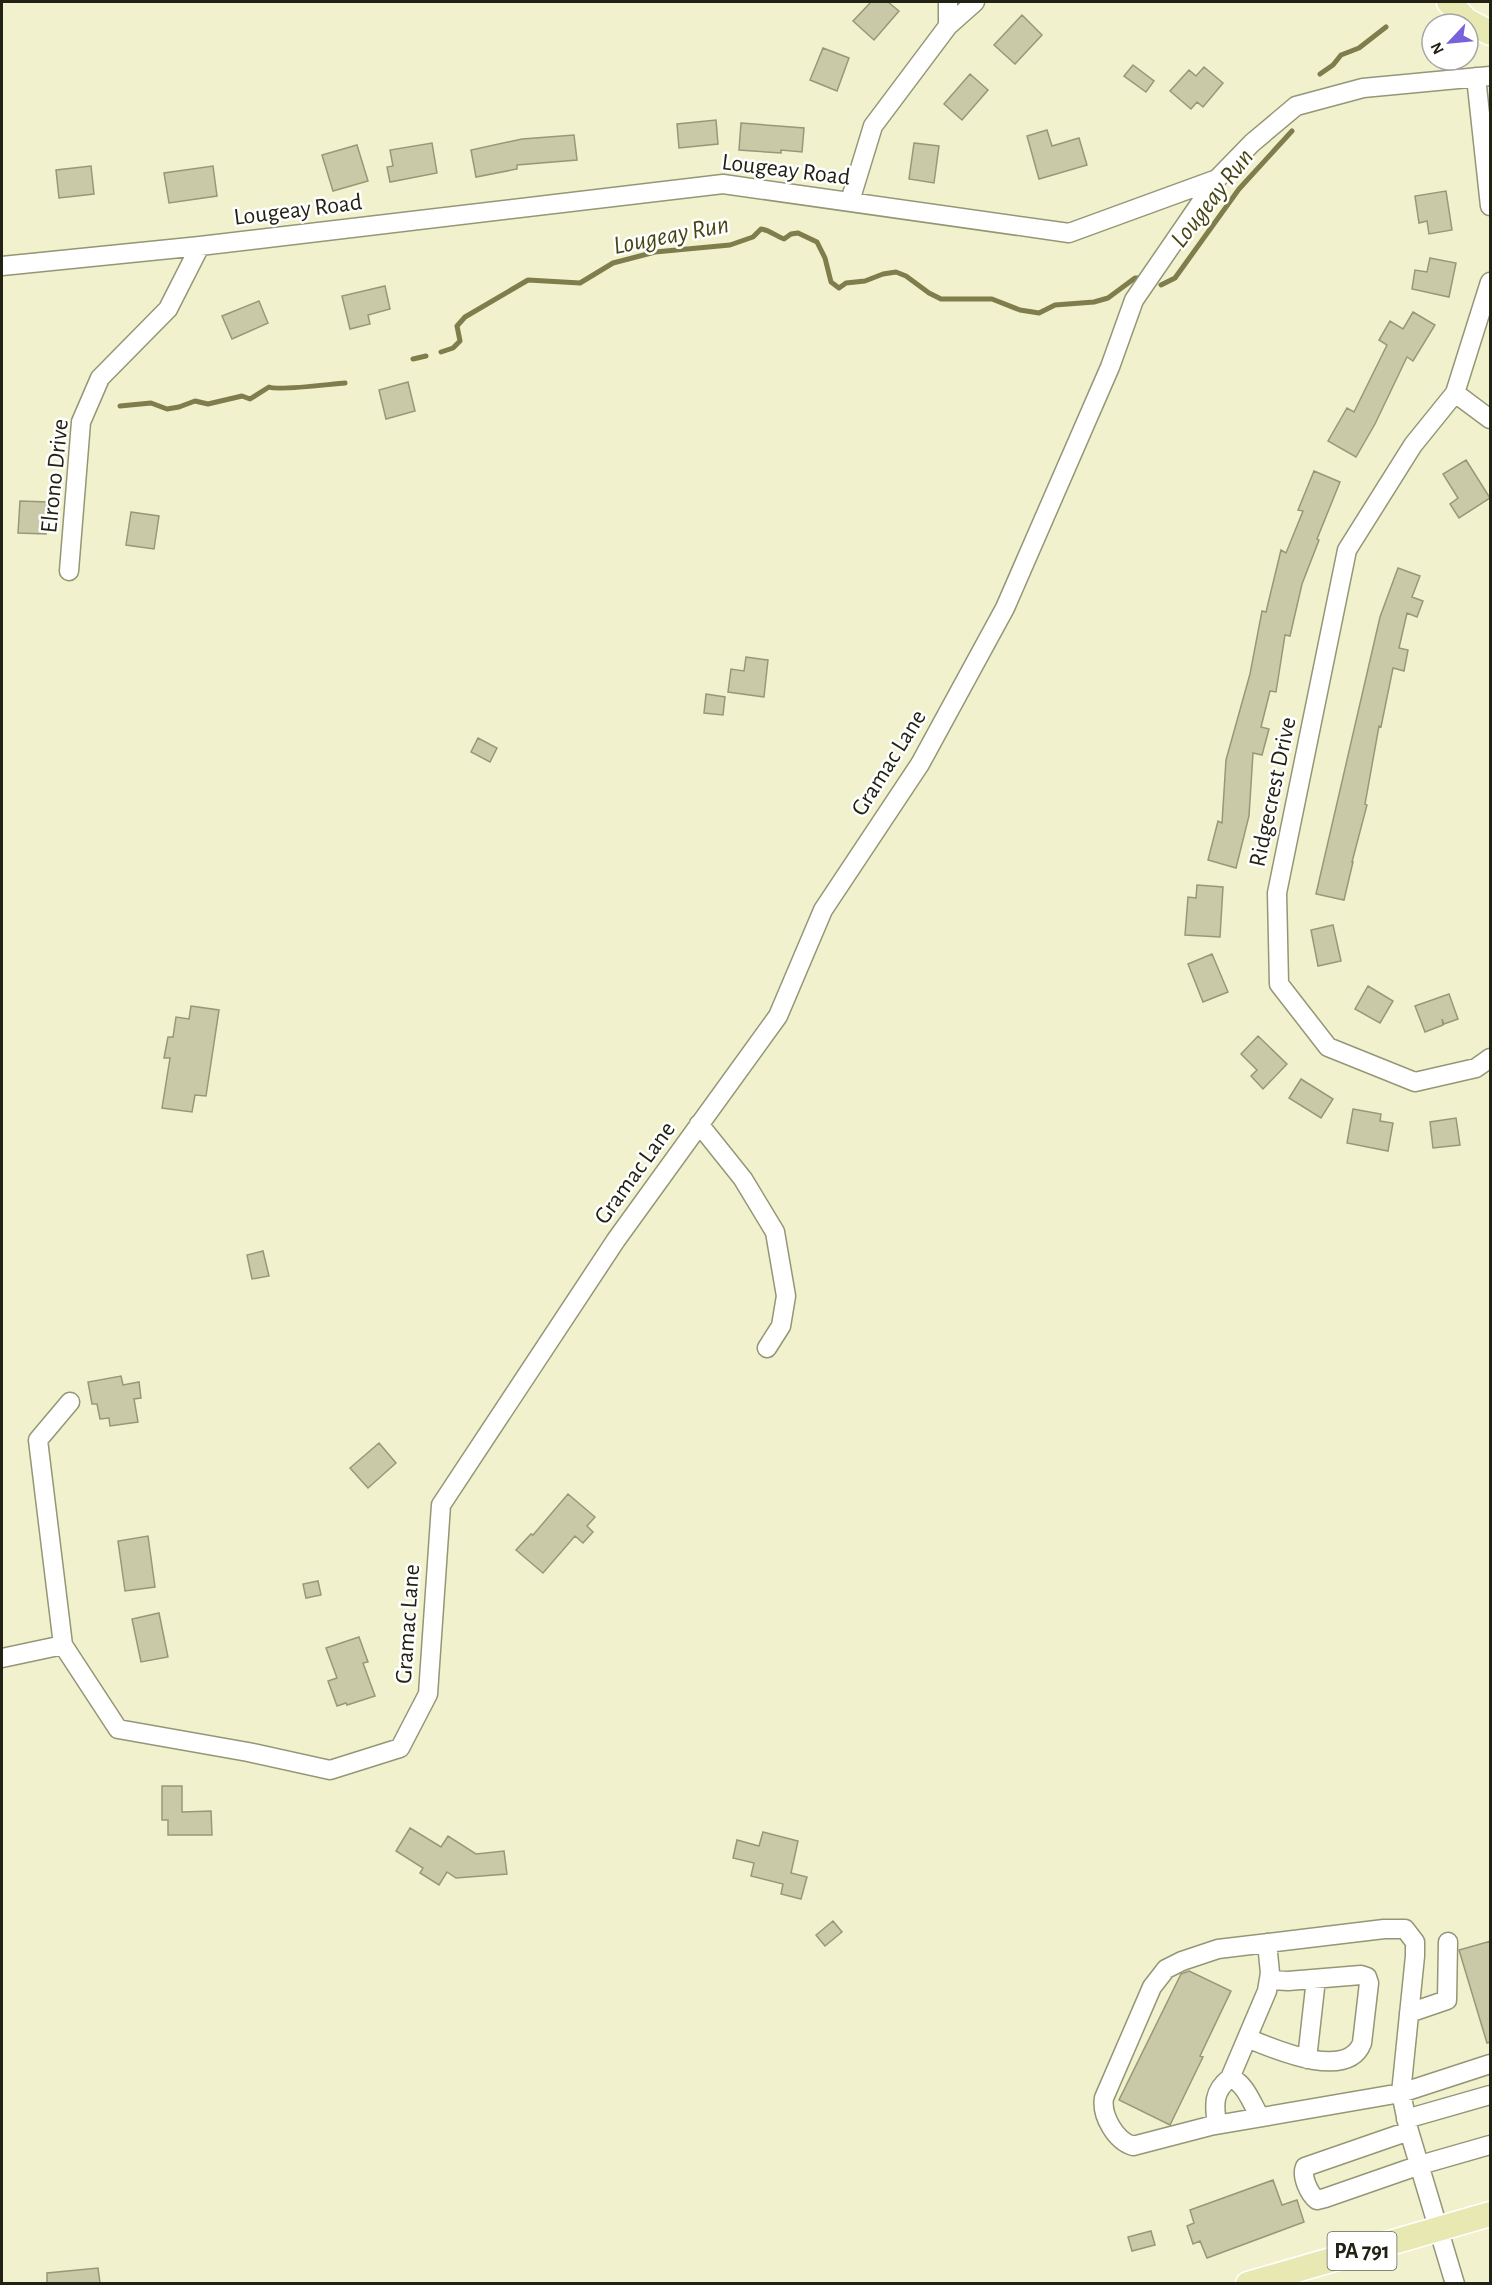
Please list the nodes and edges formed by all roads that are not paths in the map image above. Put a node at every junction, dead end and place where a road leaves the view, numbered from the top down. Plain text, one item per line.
1 (948, 2) edge
2 (975, 2) edge
3 (1449, 2) edge
4 (948, 26) junction
5 (1491, 33) edge
6 (1484, 76) edge
7 (1217, 179) junction
8 (850, 201) junction
9 (1491, 206) edge
10 (200, 246) junction
11 (2, 266) edge
12 (1491, 282) edge
13 (1455, 393) junction
14 (1491, 419) edge
15 (69, 571) dead end
16 (1491, 1058) edge
17 (699, 1124) junction
18 (767, 1348) dead end
19 (70, 1402) dead end
20 (63, 1645) junction
21 (2, 1658) edge
22 (1448, 1942) dead end
23 (1267, 1943) junction
24 (1316, 1979) junction
25 (1269, 1980) junction
26 (1409, 2013) junction
27 (1247, 2038) junction
28 (1308, 2059) junction
29 (1491, 2064) edge
30 (1230, 2078) junction
31 (1401, 2093) junction
32 (1491, 2095) edge
33 (1260, 2117) junction
34 (1217, 2124) junction
35 (1407, 2125) junction
36 (1491, 2145) edge
37 (1420, 2165) junction
38 (1491, 2214) edge
39 (1439, 2228) junction
40 (1248, 2283) edge
41 (1455, 2283) edge

1 - 4 street
2 - 4 street
3 - 5 main road
4 - 8 street
6 - 7 street, Lougeay Road
6 - 9 street
7 - 8 street, Lougeay Road
7 - 17 street, Gramac Lane
8 - 10 street, Lougeay Road
10 - 11 street, Lougeay Road
10 - 15 street, Elrono Drive
12 - 13 street, Ridgecrest Drive
13 - 14 street
13 - 16 street, Ridgecrest Drive
17 - 18 street
17 - 20 street, Gramac Lane
19 - 20 street, Gramac Lane
20 - 21 street
22 - 26 street
23 - 25 street
23 - 26 street
23 - 34 street
24 - 25 street
24 - 28 street
24 - 28 street
25 - 27 street
26 - 31 street
27 - 28 street
27 - 30 street
29 - 31 street
30 - 33 street
30 - 34 street
31 - 33 street
31 - 35 street
32 - 35 street
33 - 34 street
35 - 37 street
35 - 37 street
36 - 37 street
37 - 39 street
38 - 39 main road, PA 791
39 - 40 main road, PA 791
39 - 41 street

